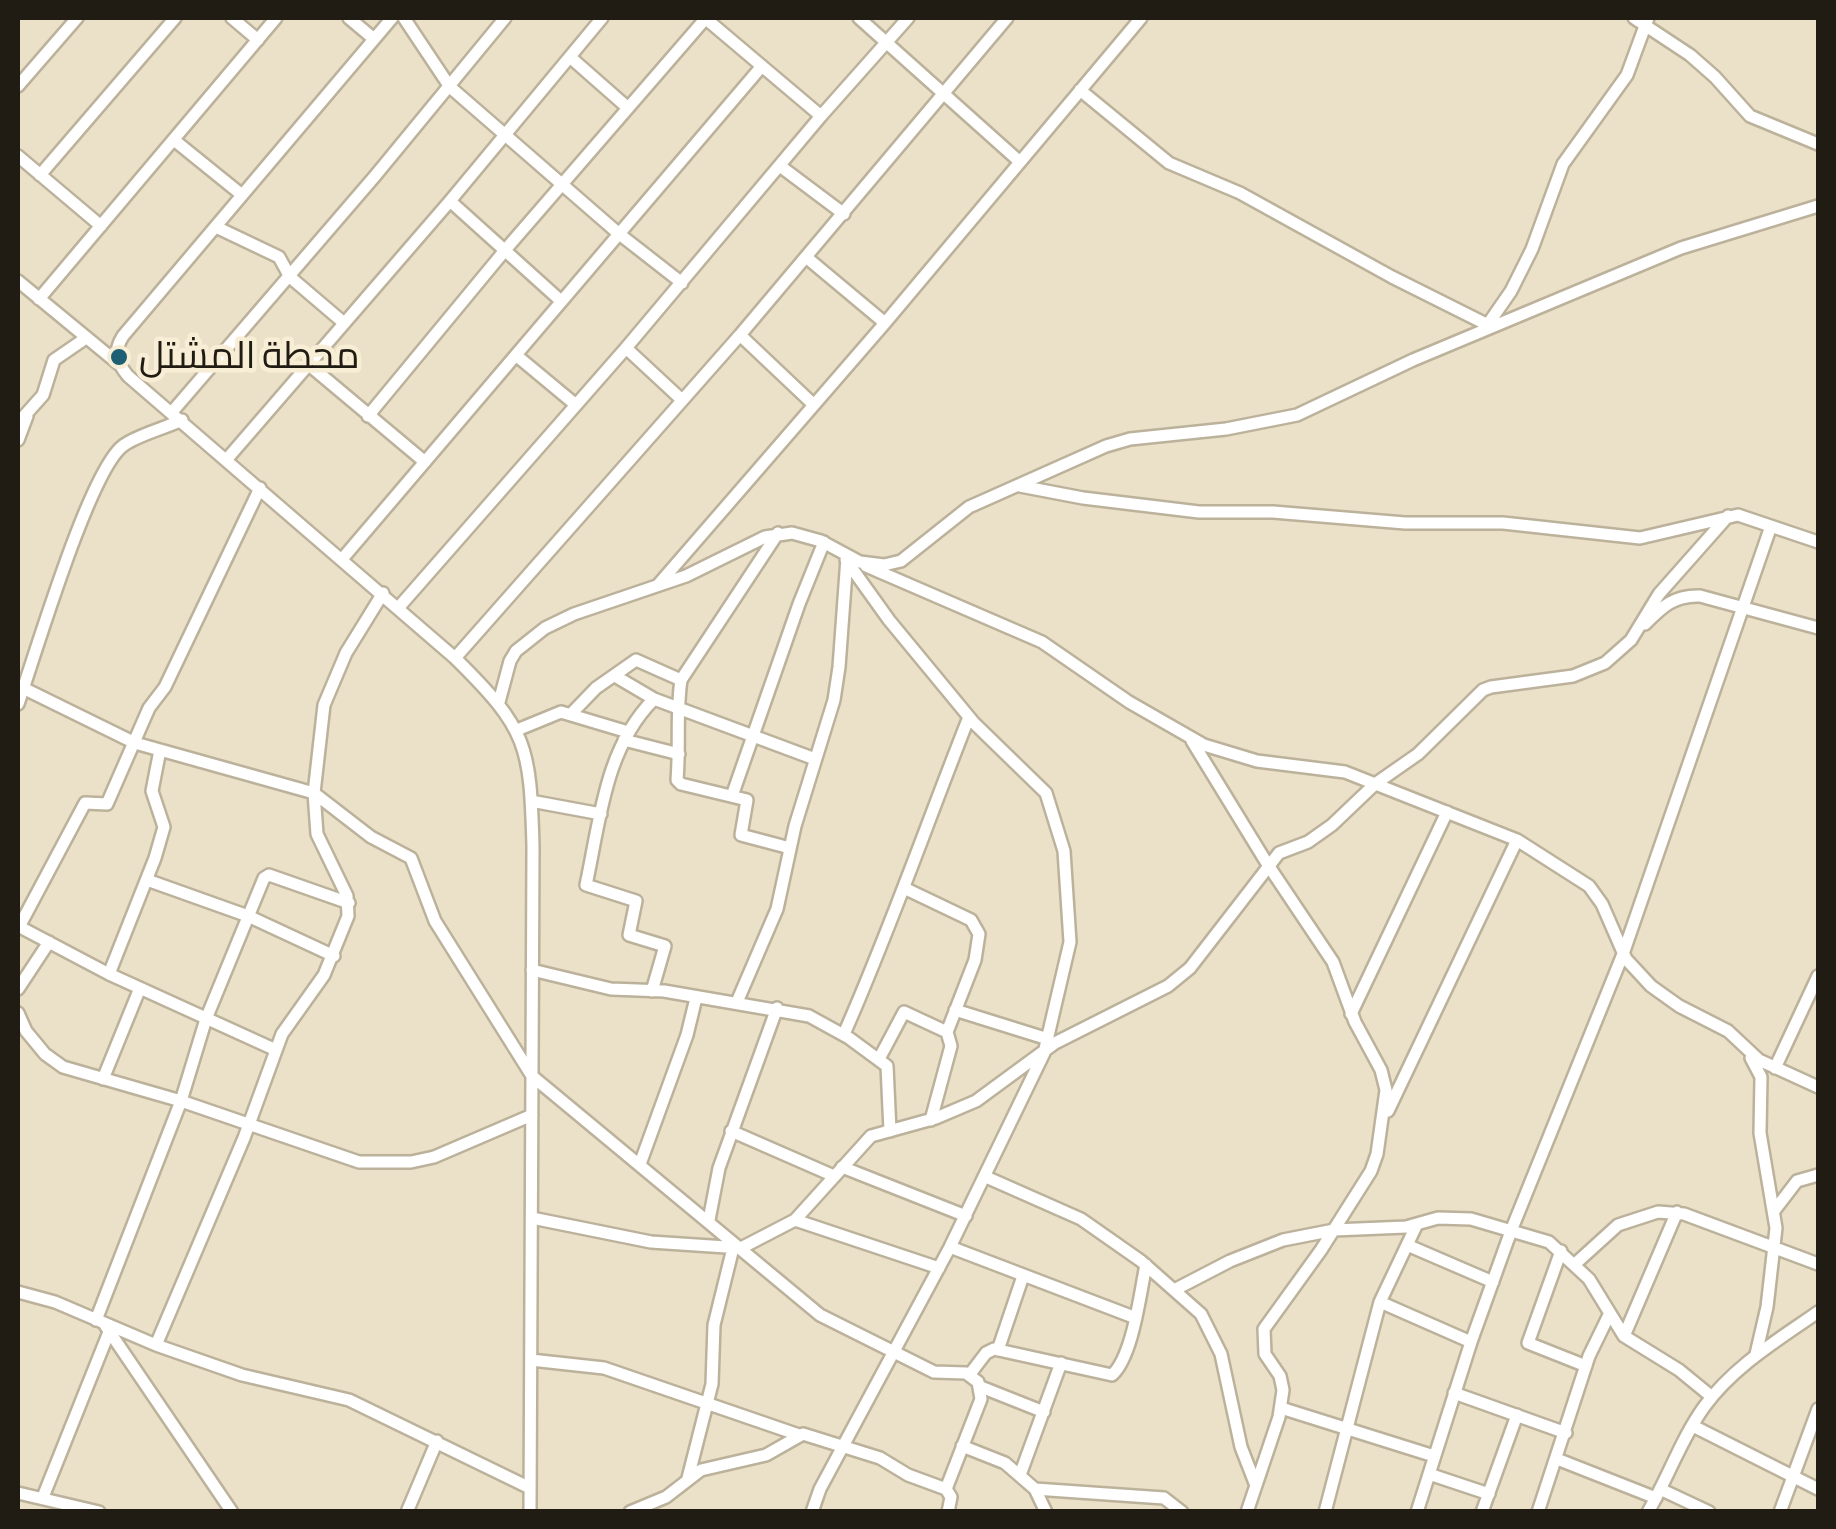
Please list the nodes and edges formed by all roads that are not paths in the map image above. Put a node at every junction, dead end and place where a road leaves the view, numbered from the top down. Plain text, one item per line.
1 (77, 18) edge
2 (175, 18) edge
3 (232, 18) edge
4 (276, 18) edge
5 (349, 18) edge
6 (392, 18) edge
7 (404, 18) edge
8 (505, 18) edge
9 (602, 18) edge
10 (706, 18) edge
11 (859, 18) edge
12 (908, 18) edge
13 (1007, 18) edge
14 (1142, 18) edge
15 (1634, 18) edge
16 (1647, 22) edge
17 (374, 39) junction
18 (258, 40) junction
19 (888, 42) junction
20 (570, 57) junction
21 (762, 66) junction
22 (18, 86) edge
23 (450, 87) junction
24 (1080, 90) junction
25 (944, 91) junction
26 (628, 108) junction
27 (821, 116) junction
28 (504, 136) junction
29 (174, 140) junction
30 (1818, 144) edge
31 (18, 156) edge
32 (1020, 162) junction
33 (780, 166) junction
34 (40, 176) junction
35 (562, 184) junction
36 (242, 195) junction
37 (450, 201) junction
38 (1818, 206) edge
39 (844, 214) junction
40 (101, 226) junction
41 (216, 226) junction
42 (618, 233) junction
43 (506, 249) junction
44 (806, 257) junction
45 (290, 277) junction
46 (18, 281) edge
47 (682, 283) junction
48 (39, 299) junction
49 (561, 302) junction
50 (344, 323) junction
51 (885, 323) junction
52 (1485, 329) junction
53 (740, 335) junction
54 (86, 338) junction
55 (118, 347) junction
56 (97, 348) junction
57 (626, 348) junction
58 (517, 356) junction
59 (308, 364) junction
60 (120, 366) junction
61 (682, 400) junction
62 (576, 405) junction
63 (814, 405) junction
64 (29, 411) junction
65 (177, 416) junction
66 (368, 416) junction
67 (18, 423) edge
68 (18, 440) edge
69 (227, 459) junction
70 (425, 462) junction
71 (1020, 486) junction
72 (260, 488) junction
73 (1728, 516) junction
74 (1771, 526) junction
75 (778, 533) junction
76 (824, 542) junction
77 (1818, 542) edge
78 (342, 558) junction
79 (851, 559) junction
80 (656, 586) junction
81 (382, 593) junction
82 (400, 607) junction
83 (1744, 608) junction
84 (1818, 628) edge
85 (1638, 630) junction
86 (456, 658) junction
87 (616, 676) junction
88 (681, 680) junction
89 (23, 688) junction
90 (654, 699) junction
91 (499, 702) junction
92 (18, 704) edge
93 (677, 705) junction
94 (571, 714) junction
95 (969, 717) junction
96 (518, 730) junction
97 (752, 734) junction
98 (626, 736) junction
99 (1190, 737) junction
100 (135, 743) junction
101 (160, 750) junction
102 (678, 754) junction
103 (815, 759) junction
104 (1375, 784) junction
105 (314, 793) junction
106 (732, 796) junction
107 (532, 801) junction
108 (1448, 812) junction
109 (600, 814) junction
110 (1517, 840) junction
111 (790, 848) junction
112 (1268, 865) junction
113 (147, 880) junction
114 (904, 888) junction
115 (349, 903) junction
116 (248, 916) junction
117 (18, 926) edge
118 (48, 942) junction
119 (1623, 954) junction
120 (334, 956) junction
121 (532, 970) junction
122 (110, 974) junction
123 (1818, 976) edge
124 (18, 988) edge
125 (140, 988) junction
126 (652, 992) junction
127 (696, 998) junction
128 (737, 1002) junction
129 (777, 1008) junction
130 (955, 1010) junction
131 (18, 1013) edge
132 (1352, 1014) junction
133 (206, 1020) junction
134 (947, 1032) junction
135 (844, 1034) junction
136 (1046, 1046) junction
137 (276, 1050) junction
138 (1746, 1050) junction
139 (879, 1059) junction
140 (1774, 1068) junction
141 (532, 1076) junction
142 (103, 1080) junction
143 (1818, 1088) edge
144 (181, 1101) junction
145 (532, 1115) junction
146 (932, 1120) junction
147 (1382, 1123) junction
148 (248, 1126) junction
149 (890, 1130) junction
150 (732, 1131) junction
151 (640, 1164) junction
152 (838, 1172) junction
153 (1818, 1175) edge
154 (986, 1177) junction
155 (1774, 1210) junction
156 (1677, 1212) junction
157 (966, 1216) junction
158 (532, 1218) junction
159 (709, 1220) junction
160 (795, 1220) junction
161 (1417, 1224) junction
162 (1334, 1230) junction
163 (1512, 1231) junction
164 (1407, 1245) junction
165 (1774, 1246) junction
166 (950, 1247) junction
167 (737, 1248) junction
168 (1560, 1250) junction
169 (1575, 1264) junction
170 (1818, 1264) edge
171 (1146, 1265) junction
172 (939, 1268) junction
173 (1023, 1276) junction
174 (1493, 1282) junction
175 (1176, 1289) junction
176 (18, 1292) edge
177 (1380, 1302) junction
178 (1818, 1312) edge
179 (1609, 1315) junction
180 (1136, 1318) junction
181 (103, 1325) junction
182 (1624, 1336) junction
183 (1471, 1342) junction
184 (156, 1345) junction
185 (998, 1350) junction
186 (893, 1352) junction
187 (1756, 1354) junction
188 (531, 1360) junction
189 (1061, 1363) junction
190 (1586, 1366) junction
191 (970, 1374) junction
192 (981, 1387) junction
193 (1454, 1393) junction
194 (1712, 1397) junction
195 (707, 1403) junction
196 (1281, 1408) junction
197 (1044, 1412) junction
198 (1516, 1416) junction
199 (1817, 1416) edge
200 (1693, 1426) junction
201 (1347, 1431) junction
202 (1566, 1433) junction
203 (799, 1435) junction
204 (437, 1441) junction
205 (845, 1445) junction
206 (962, 1446) junction
207 (1434, 1456) junction
208 (1556, 1459) junction
209 (1428, 1474) junction
210 (1020, 1475) junction
211 (1794, 1477) junction
212 (688, 1478) junction
213 (1256, 1484) junction
214 (530, 1488) junction
215 (946, 1489) junction
216 (1818, 1489) edge
217 (1035, 1490) junction
218 (18, 1492) edge
219 (1488, 1494) junction
220 (1658, 1494) junction
221 (44, 1498) junction
222 (81, 1505) junction
223 (66, 1512) edge
224 (99, 1512) edge
225 (232, 1512) edge
226 (407, 1512) edge
227 (530, 1512) edge
228 (630, 1512) edge
229 (812, 1512) edge
230 (948, 1512) edge
231 (1046, 1512) edge
232 (1182, 1512) edge
233 (1247, 1512) edge
234 (1325, 1512) edge
235 (1417, 1512) edge
236 (1482, 1512) edge
237 (1538, 1512) edge
238 (1648, 1512) edge
239 (1708, 1512) edge
240 (1780, 1512) edge

1 - 22 street
2 - 34 street
3 - 18 street
4 - 18 street
5 - 17 street
6 - 17 street
7 - 23 street
8 - 23 street
9 - 20 street
10 - 21 street
10 - 26 street
11 - 19 street
12 - 19 street
13 - 25 street
14 - 24 street
15 - 16 street
16 - 30 street
16 - 52 street
17 - 36 street
18 - 29 street
19 - 25 street
19 - 27 street
20 - 26 street
20 - 28 street
21 - 27 street
21 - 42 street
23 - 28 street
23 - 45 street
24 - 32 street
24 - 52 street
25 - 32 street
25 - 39 street
26 - 35 street
27 - 33 street
28 - 35 street
28 - 37 street
29 - 36 street
29 - 40 street
31 - 34 street
32 - 51 street
33 - 39 street
33 - 47 street
34 - 40 street
35 - 42 street
35 - 43 street
36 - 41 street
37 - 43 street
37 - 50 street
38 - 52 street
39 - 44 street
40 - 48 street
41 - 45 street
41 - 55 street
42 - 47 street
42 - 49 street
43 - 49 street
43 - 66 street
44 - 51 street
44 - 53 street
45 - 50 street
45 - 65 street
46 - 48 street
47 - 57 street
48 - 54 street
49 - 58 street
50 - 59 street
51 - 63 street
52 - 71 street
53 - 61 street
53 - 63 street
54 - 56 street
54 - 64 street
55 - 56 street
55 - 60 street
56 - 60 street
57 - 61 street
57 - 62 street
58 - 62 street
58 - 70 street
59 - 66 street
59 - 69 street
60 - 65 street
61 - 86 street
62 - 82 street
63 - 80 street
64 - 67 street
64 - 68 street
65 - 69 street
65 - 89 street
66 - 70 street
69 - 72 street
70 - 78 street
71 - 73 street
71 - 79 street
72 - 78 street
72 - 100 street
73 - 74 street
73 - 85 street
74 - 77 street
74 - 83 street
75 - 76 street
75 - 80 street
75 - 88 street
76 - 79 street
76 - 97 street
78 - 81 street
79 - 95 street
79 - 99 street
79 - 103 street
80 - 91 street
81 - 82 street
81 - 105 street
82 - 86 street
83 - 84 street
83 - 85 street
83 - 119 street
85 - 104 street
86 - 91 street
87 - 88 street
87 - 90 street
87 - 94 street
88 - 93 street
89 - 92 street
89 - 100 street
90 - 93 street
90 - 98 street
91 - 96 street
93 - 97 street
93 - 102 street
94 - 96 street
94 - 98 street
95 - 114 street
95 - 136 street
96 - 107 street
97 - 103 street
97 - 106 street
98 - 102 street
98 - 109 street
99 - 104 street
99 - 112 street
100 - 101 street
100 - 117 street
101 - 105 street
101 - 113 street
102 - 106 street
103 - 111 street
104 - 108 street
104 - 112 street
105 - 115 street
105 - 141 street
106 - 111 street
107 - 109 street
107 - 121 street
108 - 110 street
108 - 132 street
109 - 126 street
110 - 119 street
110 - 147 street
111 - 128 street
112 - 132 street
112 - 136 street
113 - 116 street
113 - 122 street
114 - 130 street
114 - 135 street
115 - 116 street
115 - 120 street
116 - 120 street
116 - 133 street
117 - 118 street
118 - 122 street
118 - 124 street
119 - 138 street
119 - 163 street
120 - 137 street
121 - 126 street
121 - 141 street
122 - 125 street
123 - 140 street
125 - 133 street
125 - 142 street
126 - 127 street
127 - 128 street
127 - 151 street
128 - 129 street
129 - 135 street
129 - 150 street
130 - 134 street
130 - 136 street
131 - 142 street
132 - 147 street
133 - 137 street
133 - 144 street
134 - 139 street
134 - 146 street
135 - 139 street
136 - 146 street
136 - 154 street
137 - 148 street
138 - 140 street
138 - 155 street
139 - 149 street
140 - 143 street
141 - 145 street
141 - 151 street
142 - 144 street
144 - 148 street
144 - 181 street
145 - 148 street
145 - 158 street
146 - 149 street
147 - 162 street
148 - 184 street
149 - 152 street
150 - 152 street
150 - 159 street
151 - 159 street
152 - 157 street
152 - 160 street
153 - 155 street
154 - 157 street
154 - 171 street
155 - 165 street
156 - 165 street
156 - 169 street
156 - 182 street
157 - 166 street
158 - 167 street
158 - 188 street
159 - 167 street
160 - 167 street
160 - 172 street
161 - 162 street
161 - 163 street
161 - 164 street
162 - 175 street
162 - 196 street
163 - 168 street
163 - 174 street
164 - 174 street
164 - 177 street
165 - 170 street
165 - 187 street
166 - 172 street
166 - 173 street
167 - 186 street
167 - 195 street
168 - 169 street
168 - 190 street
169 - 179 street
171 - 175 street
171 - 180 street
172 - 186 street
173 - 180 street
173 - 185 street
174 - 183 street
175 - 213 street
176 - 181 street
177 - 183 street
177 - 201 street
178 - 187 street
179 - 182 street
179 - 190 street
180 - 189 street
181 - 184 street
181 - 221 street
181 - 225 street
182 - 194 street
183 - 193 street
184 - 204 street
185 - 189 street
185 - 191 street
186 - 191 street
186 - 205 street
187 - 194 street
188 - 195 street
188 - 214 street
189 - 197 street
190 - 202 street
191 - 192 street
192 - 197 street
192 - 206 street
193 - 198 street
193 - 207 street
194 - 200 street
195 - 203 street
195 - 212 street
196 - 201 street
196 - 213 street
197 - 210 street
198 - 202 street
198 - 219 street
199 - 211 street
200 - 211 street
200 - 220 street
201 - 207 street
201 - 234 street
202 - 208 street
203 - 205 street
203 - 212 street
204 - 214 street
204 - 226 street
205 - 215 street
205 - 229 street
206 - 210 street
206 - 215 street
207 - 209 street
208 - 220 street
208 - 237 street
209 - 219 street
209 - 235 street
210 - 217 street
211 - 216 street
211 - 240 street
212 - 228 street
213 - 233 street
214 - 227 street
215 - 230 street
217 - 231 street
217 - 232 street
218 - 221 street
219 - 236 street
220 - 238 street
220 - 239 street
221 - 222 street
222 - 223 street
222 - 224 street

